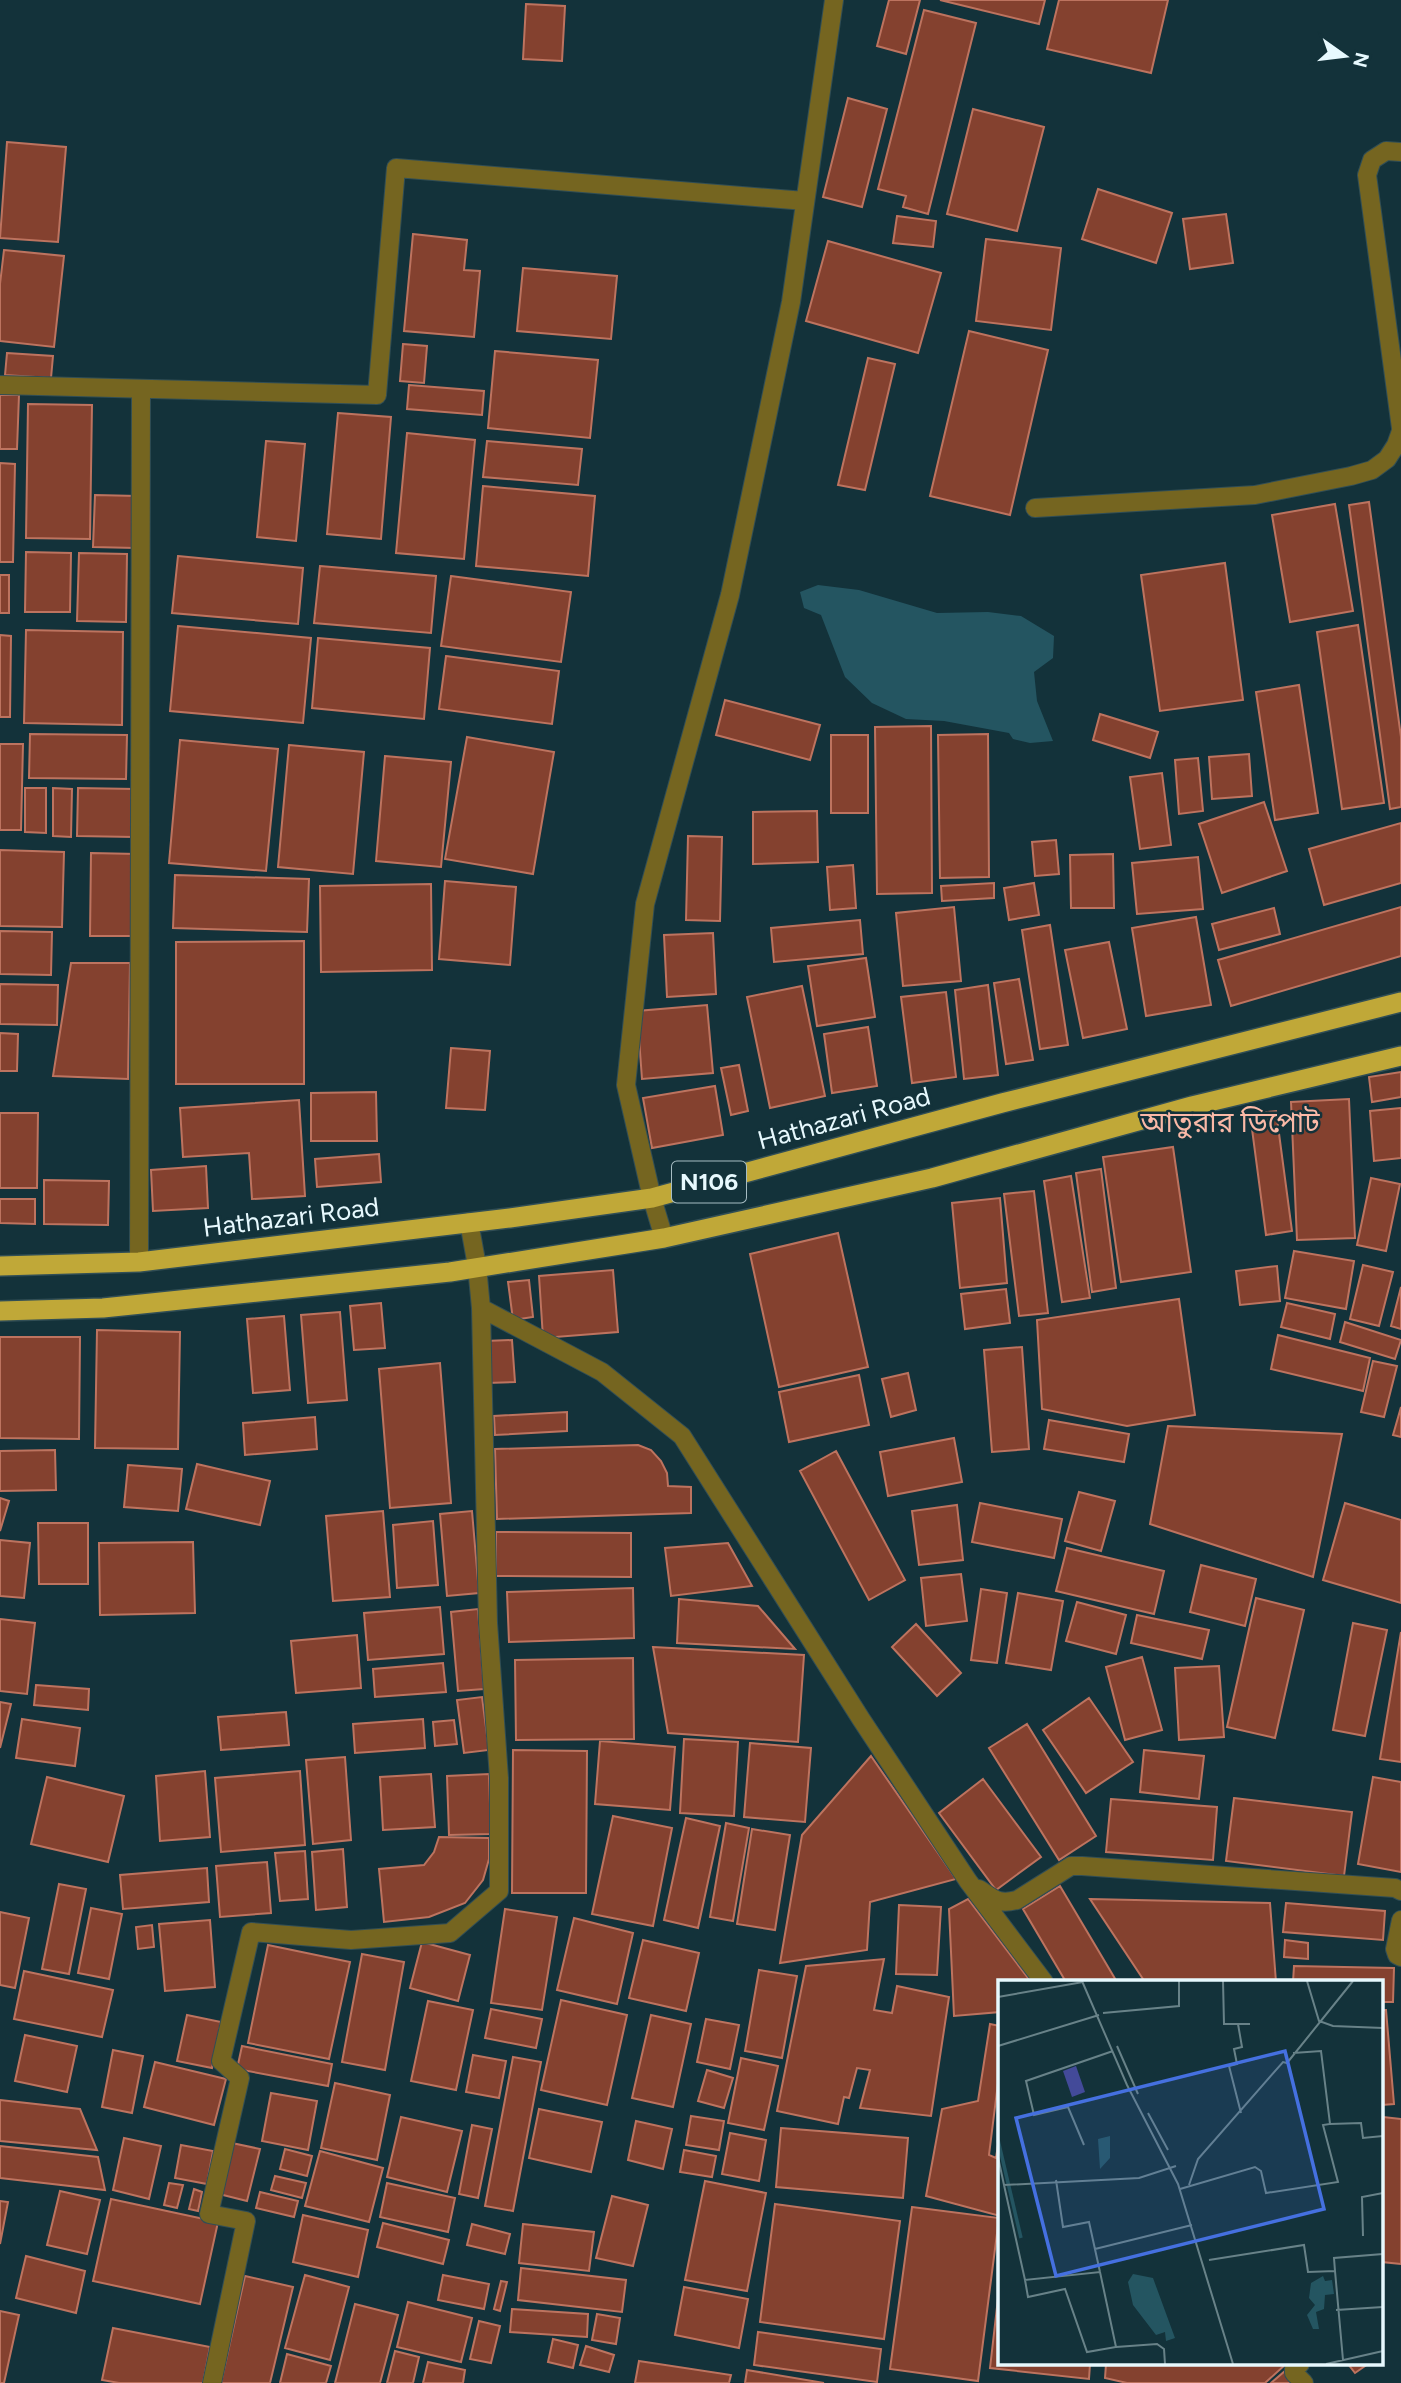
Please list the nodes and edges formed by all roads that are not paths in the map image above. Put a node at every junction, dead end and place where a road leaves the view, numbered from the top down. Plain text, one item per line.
1 (834, 0) edge
2 (1401, 152) edge
3 (805, 201) junction
4 (0, 385) edge
5 (141, 389) junction
6 (1401, 430) edge
7 (1035, 508) dead end
8 (1401, 1002) edge
9 (1401, 1056) edge
10 (652, 1198) junction
11 (469, 1222) junction
12 (664, 1238) junction
13 (139, 1262) junction
14 (0, 1266) edge
15 (477, 1266) junction
16 (481, 1307) junction
17 (0, 1311) edge
18 (968, 1881) junction
19 (1401, 1891) edge
20 (1401, 1920) edge
21 (1401, 1957) edge
22 (1042, 1980) edge
23 (1298, 2366) edge
24 (212, 2383) edge
25 (1304, 2383) edge

1 - 3 street
2 - 6 street
3 - 5 street
3 - 10 street
4 - 5 street
5 - 13 street
6 - 7 street
8 - 10 highway, Hathazari Road / N106
9 - 12 highway, N106
10 - 11 highway, Hathazari Road / N106
10 - 12 street
11 - 13 highway, Hathazari Road / N106
11 - 15 street
12 - 15 highway, N106
13 - 14 highway, Hathazari Road / N106
15 - 16 street
15 - 17 highway, N106
16 - 18 street
16 - 24 street
18 - 19 street
18 - 22 street
20 - 21 street
23 - 25 street

